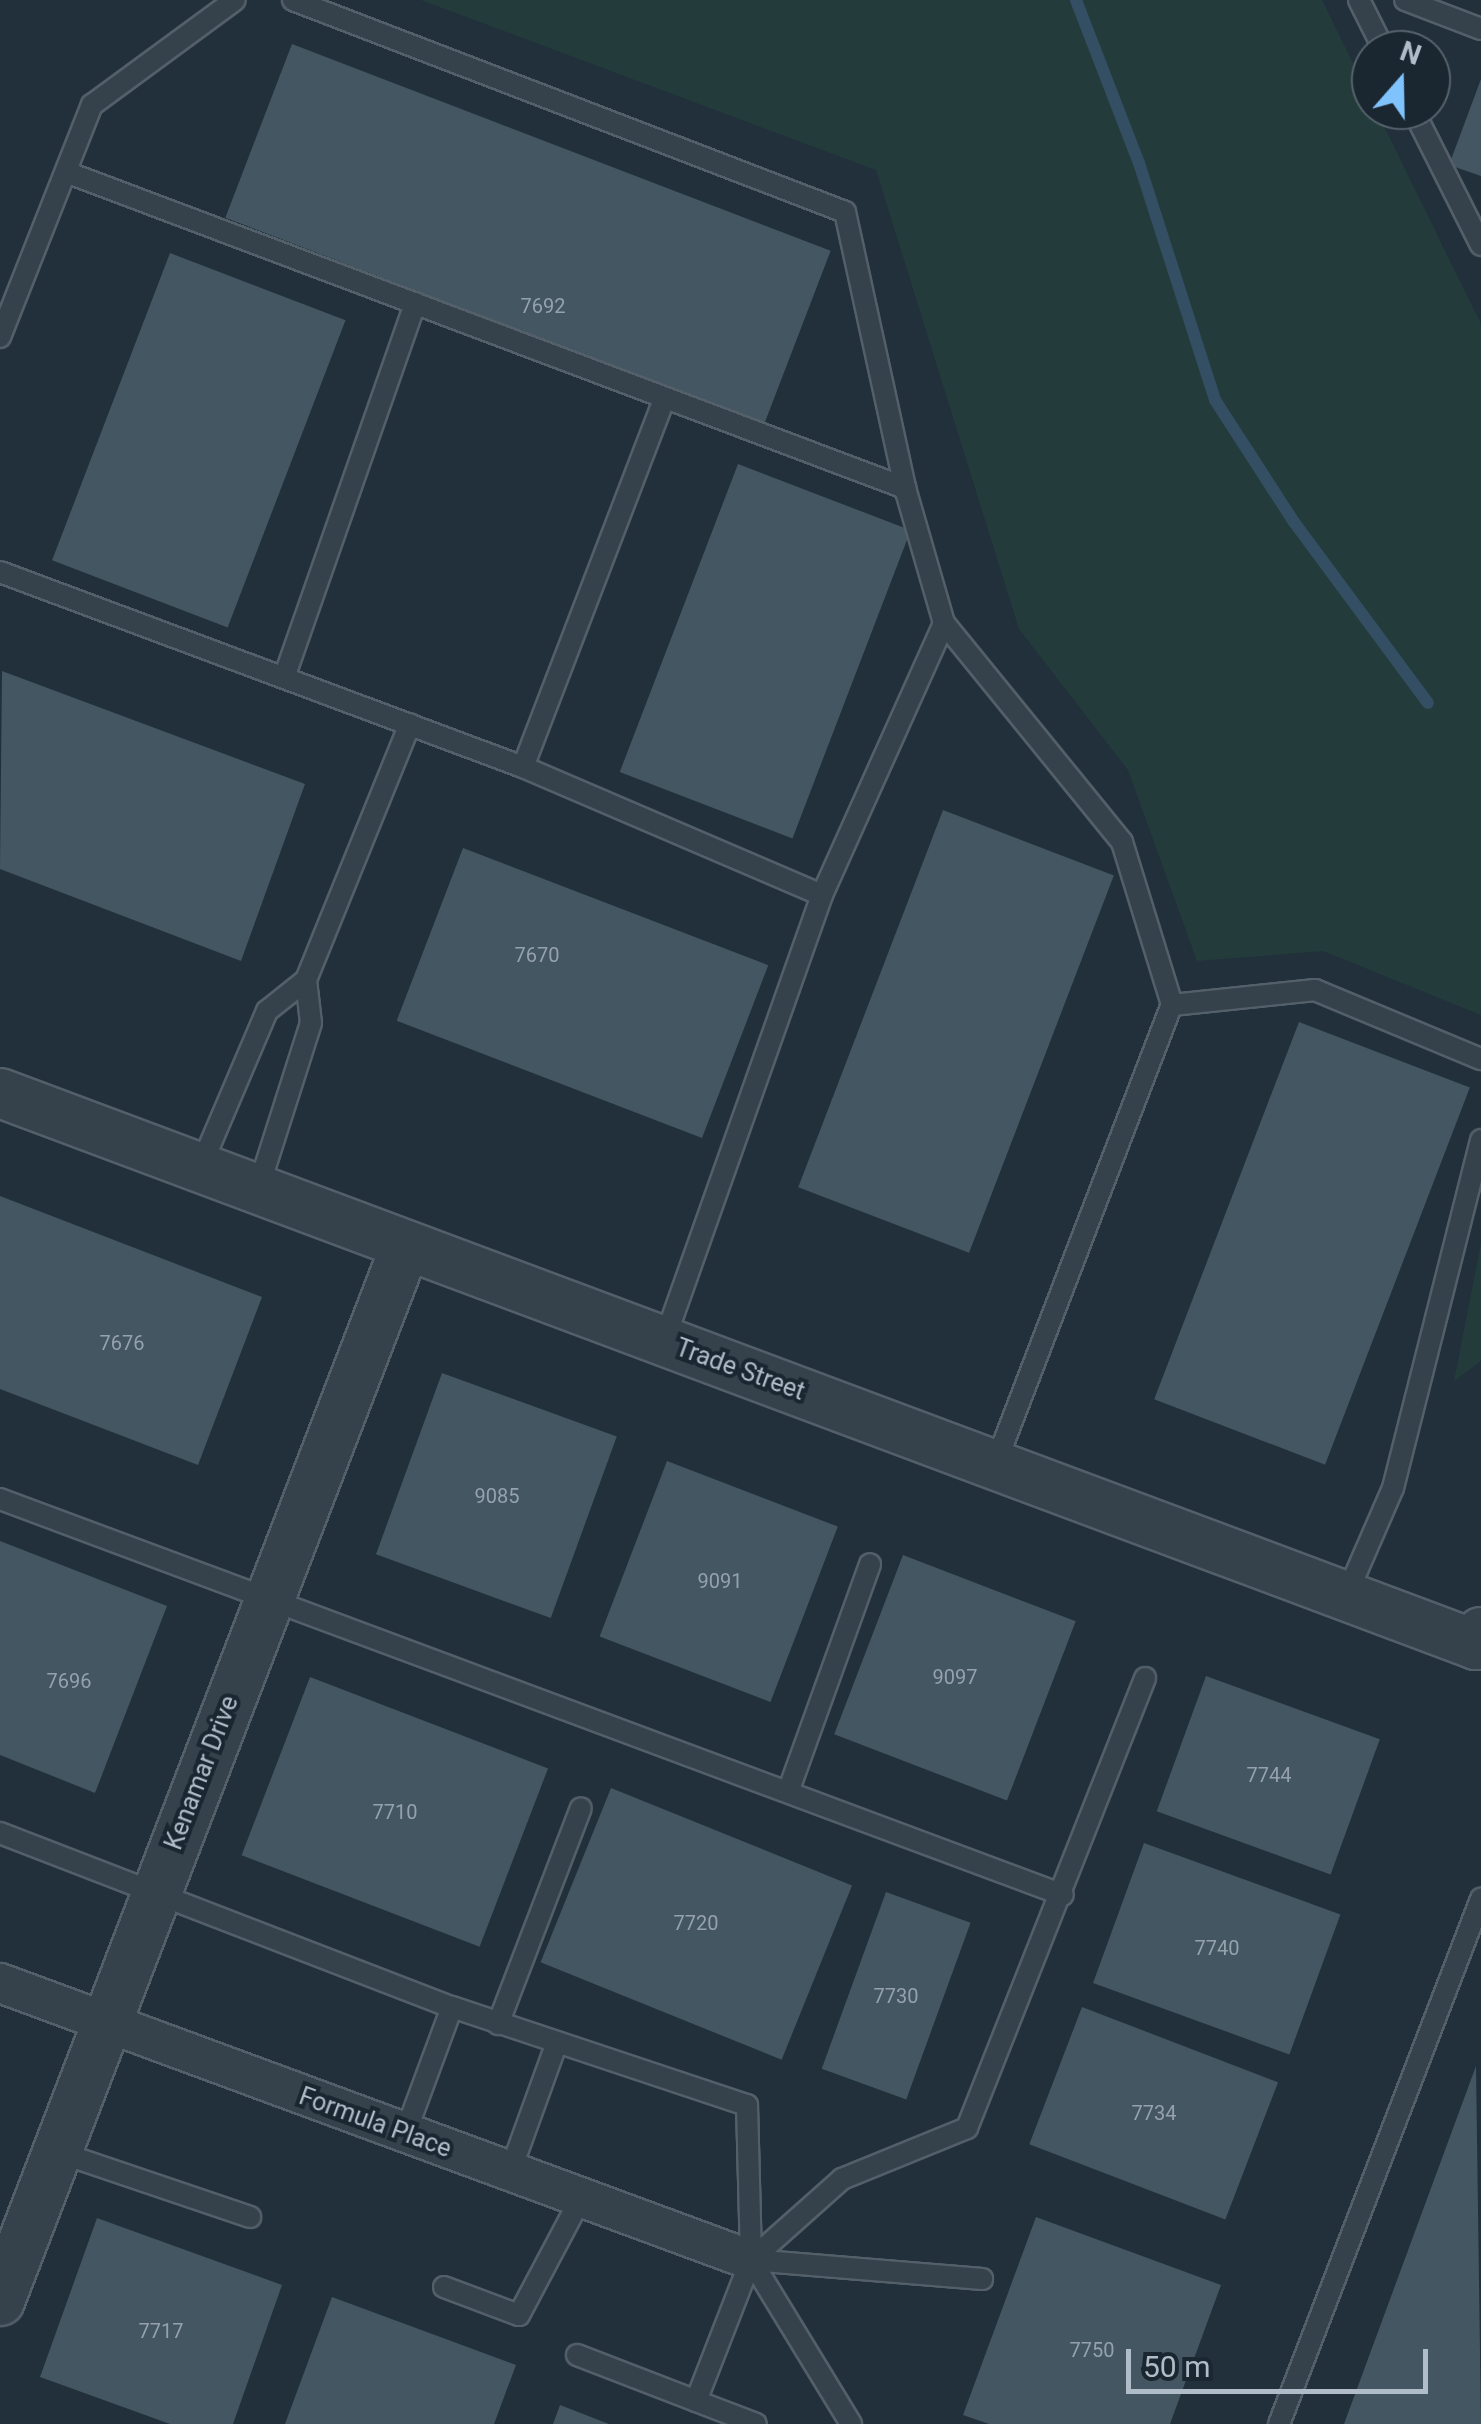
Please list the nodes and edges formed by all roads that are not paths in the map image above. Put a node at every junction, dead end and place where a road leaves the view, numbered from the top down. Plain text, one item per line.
1 (235, 0) edge
2 (293, 0) edge
3 (1358, 0) edge
4 (1405, 0) edge
5 (1481, 29) edge
6 (1374, 30) edge
7 (1424, 130) edge
8 (66, 172) junction
9 (1481, 245) edge
10 (415, 304) junction
11 (0, 337) edge
12 (665, 398) junction
13 (904, 488) junction
14 (0, 572) edge
15 (944, 623) junction
16 (285, 675) junction
17 (410, 724) junction
18 (522, 768) junction
19 (822, 895) junction
20 (306, 980) junction
21 (1172, 1005) junction
22 (1481, 1059) edge
23 (0, 1093) edge
24 (1481, 1140) edge
25 (200, 1168) junction
26 (258, 1189) junction
27 (406, 1245) junction
28 (664, 1342) junction
29 (995, 1465) junction
30 (0, 1499) edge
31 (870, 1564) dead end
32 (1346, 1596) junction
33 (268, 1600) junction
34 (1479, 1641) edge
35 (1144, 1678) dead end
36 (788, 1792) junction
37 (581, 1808) dead end
38 (0, 1832) edge
39 (157, 1890) junction
40 (1062, 1895) junction
41 (1481, 1899) edge
42 (0, 1983) edge
43 (452, 2007) junction
44 (104, 2024) junction
45 (498, 2024) junction
46 (556, 2045) junction
47 (405, 2134) junction
48 (56, 2152) junction
49 (510, 2172) junction
50 (581, 2198) junction
51 (250, 2217) dead end
52 (751, 2260) junction
53 (982, 2279) dead end
54 (444, 2287) dead end
55 (0, 2302) edge
56 (578, 2356) dead end
57 (696, 2401) junction
58 (756, 2424) edge
59 (851, 2424) edge
60 (1279, 2424) edge

1 - 8 lane
2 - 13 lane
3 - 6 lane
4 - 5 lane
7 - 9 lane
8 - 10 lane
8 - 11 lane
10 - 12 lane
10 - 16 lane
12 - 13 lane
12 - 18 lane
13 - 15 lane
14 - 16 lane
15 - 19 lane
15 - 21 lane
16 - 17 lane
17 - 18 lane
17 - 20 lane
18 - 19 lane
19 - 28 lane
20 - 25 lane
20 - 26 lane
21 - 22 lane
21 - 29 lane
23 - 25 street, Trade Street
24 - 32 lane
25 - 26 street, Trade Street
26 - 27 street, Trade Street
27 - 28 street, Trade Street
27 - 33 street, Kenamar Drive
28 - 29 street, Trade Street
29 - 32 street, Trade Street
30 - 33 lane
31 - 36 lane
32 - 34 street, Trade Street
33 - 36 lane
33 - 39 street, Kenamar Drive
35 - 40 lane
36 - 40 lane
37 - 45 lane
38 - 39 lane
39 - 43 lane
39 - 44 street, Kenamar Drive
40 - 52 lane
41 - 60 lane
42 - 44 street, Formula Place
43 - 45 lane
43 - 47 lane
44 - 47 street, Formula Place
44 - 48 street, Kenamar Drive
45 - 46 lane
46 - 49 lane
46 - 52 lane
47 - 49 street, Formula Place
48 - 51 lane
48 - 55 street, Kenamar Drive
49 - 50 street, Formula Place
50 - 52 street, Formula Place
50 - 54 lane
52 - 53 lane
52 - 57 lane
52 - 59 lane
56 - 57 lane
57 - 58 lane

